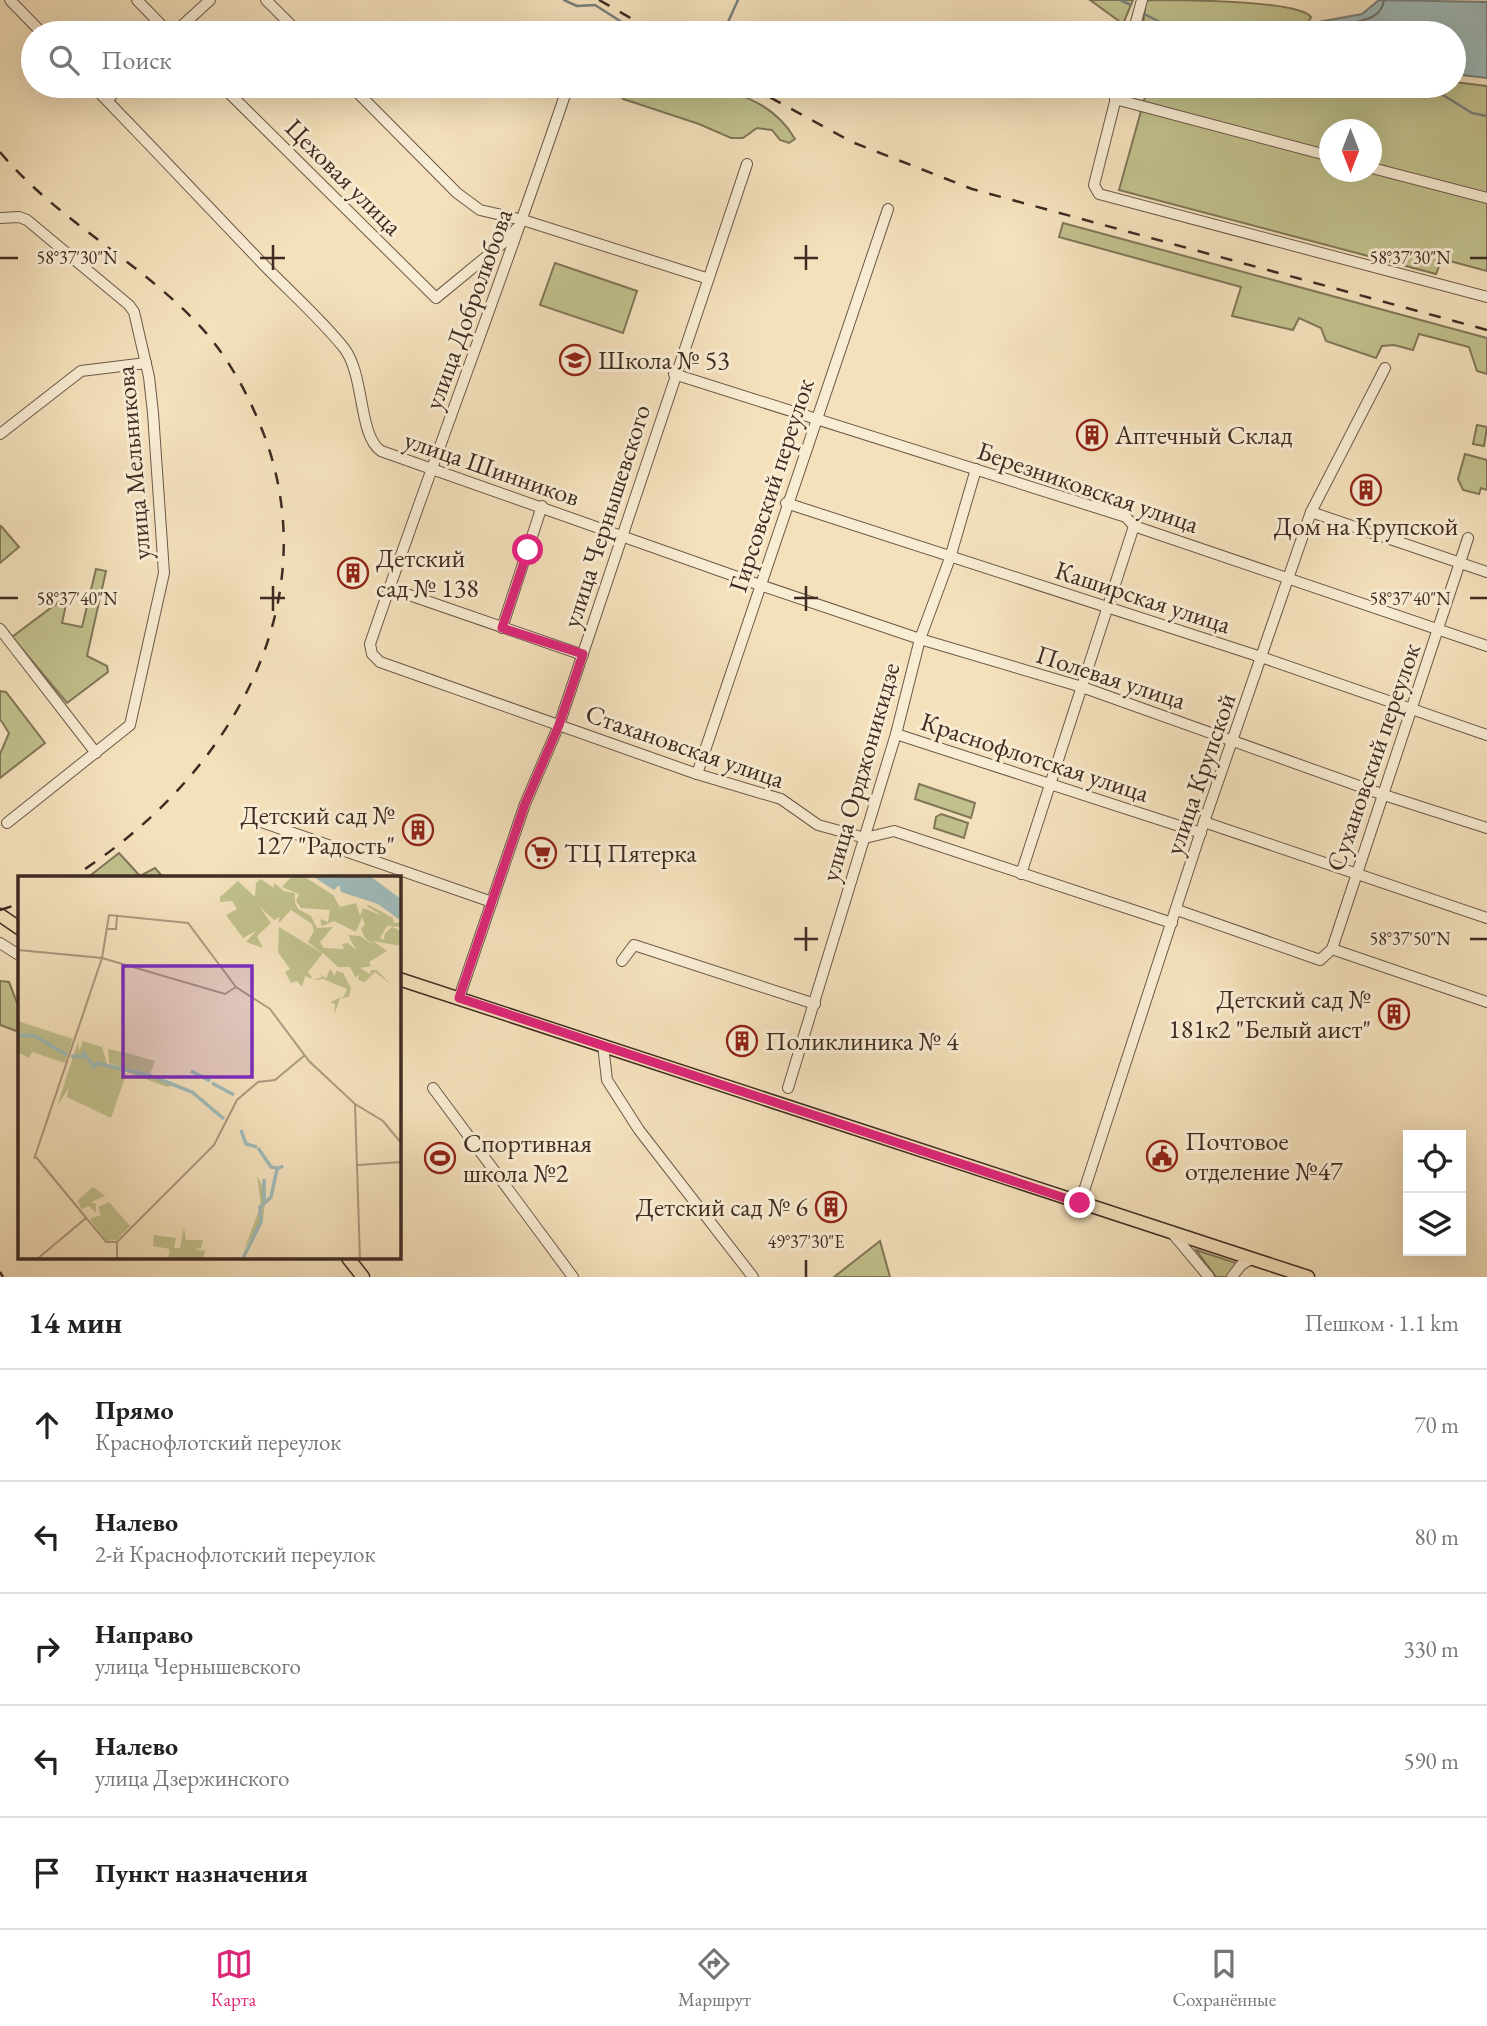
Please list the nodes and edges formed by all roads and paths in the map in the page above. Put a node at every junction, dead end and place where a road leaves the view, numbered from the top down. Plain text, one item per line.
1 (10, 0) edge
2 (137, 0) edge
3 (210, 0) edge
4 (266, 0) edge
5 (1142, 0) edge
6 (30, 21) edge
7 (157, 21) edge
8 (187, 21) edge
9 (287, 21) edge
10 (1136, 21) edge
11 (234, 98) edge
12 (363, 98) edge
13 (564, 98) edge
14 (1115, 99) joint
15 (107, 100) edge
16 (1319, 153) edge
17 (747, 164) dead end
18 (1382, 170) edge
19 (1487, 198) edge
20 (888, 209) dead end
21 (0, 218) edge
22 (523, 220) junction
23 (706, 278) junction
24 (1487, 297) edge
25 (146, 363) junction
26 (1385, 368) dead end
27 (674, 374) junction
28 (814, 419) junction
29 (0, 434) edge
30 (976, 469) junction
31 (432, 470) junction
32 (786, 503) junction
33 (542, 506) junction
34 (1311, 512) junction
35 (1134, 526) junction
36 (622, 537) junction
37 (1468, 538) dead end
38 (950, 558) junction
39 (1460, 563) junction
40 (1487, 572) edge
41 (1289, 579) junction
42 (760, 585) junction
43 (389, 588) junction
44 (1109, 607) junction
45 (502, 628) junction
46 (0, 629) edge
47 (1438, 630) junction
48 (920, 639) junction
49 (1487, 646) edge
50 (583, 654) junction
51 (1261, 657) junction
52 (380, 662) joint
53 (1082, 687) junction
54 (1412, 710) junction
55 (559, 725) junction
56 (897, 734) junction
57 (1487, 735) edge
58 (1232, 740) junction
59 (96, 753) junction
60 (696, 774) junction
61 (1048, 786) junction
62 (1384, 795) junction
63 (250, 818) dead end
64 (1204, 822) junction
65 (6, 823) dead end
66 (1487, 828) edge
67 (1201, 833) junction
68 (865, 838) junction
69 (1021, 874) junction
70 (1355, 874) junction
71 (492, 902) junction
72 (1177, 910) junction
73 (1487, 918) edge
74 (1172, 923) junction
75 (0, 943) edge
76 (1332, 949) junction
77 (18, 953) edge
78 (622, 961) dead end
79 (401, 980) edge
80 (459, 998) junction
81 (1486, 998) edge
82 (816, 1004) junction
83 (603, 1045) junction
84 (433, 1088) dead end
85 (788, 1088) dead end
86 (1080, 1203) junction
87 (1173, 1234) junction
88 (1251, 1259) junction
89 (350, 1260) edge
90 (363, 1277) edge
91 (573, 1277) edge
92 (753, 1277) edge
93 (1209, 1277) edge
94 (1232, 1277) edge
95 (1308, 1277) edge

1 - 6 street
2 - 7 street
3 - 8 street
4 - 9 street
5 - 10 street
11 - 22 street, Цеховая улица
12 - 22 street
13 - 22 street, улица Добролюбова
14 - 16 street
14 - 24 street
15 - 31 street, улица Шинников
17 - 23 street, улица Чернышевского
18 - 19 street
20 - 28 street, Гирсовский переулок
21 - 25 street, улица Мельникова
22 - 23 street
22 - 31 street, улица Добролюбова
23 - 27 street, улица Чернышевского
25 - 29 street
25 - 59 street, улица Мельникова
26 - 34 street, улица Крупской
27 - 28 street, Березниковская улица
27 - 36 street, улица Чернышевского
28 - 30 street, Березниковская улица
28 - 32 street, Гирсовский переулок
30 - 35 street, Березниковская улица
30 - 38 street, улица Орджоникидзе
31 - 33 street, улица Шинников
31 - 43 street, улица Добролюбова
32 - 38 street, Каширская улица
32 - 42 street, Гирсовский переулок
33 - 36 street, улица Шинников
33 - 45 street
34 - 39 street
34 - 41 street, улица Крупской
35 - 41 street, Березниковская улица
35 - 44 street
36 - 42 street, улица Шинников
36 - 50 street, улица Чернышевского
37 - 39 street, Сухановский переулок
38 - 44 street, Каширская улица
38 - 48 street, улица Орджоникидзе
39 - 40 street
39 - 47 street, Сухановский переулок
41 - 47 street, Березниковская улица
41 - 51 street, улица Крупской
42 - 48 street, Полевая улица
42 - 60 street, Гирсовский переулок
43 - 45 street
43 - 52 street, улица Добролюбова
44 - 51 street, Каширская улица
44 - 53 street
45 - 50 street
46 - 59 street
47 - 49 street, Березниковская улица
47 - 54 street, Сухановский переулок
48 - 53 street, Полевая улица
48 - 56 street, улица Орджоникидзе
50 - 55 street, улица Чернышевского
51 - 54 street, Каширская улица
51 - 58 street, улица Крупской
52 - 55 street, Стахановская улица
53 - 58 street, Полевая улица
53 - 61 street
54 - 57 street, Каширская улица
54 - 62 street, Сухановский переулок
55 - 60 street, Стахановская улица
55 - 71 street, улица Чернышевского
56 - 61 street, Краснофлотская улица
56 - 68 street, улица Орджоникидзе
58 - 62 street, Полевая улица
58 - 64 street, улица Крупской
59 - 65 street, улица Мельникова
60 - 68 street, Стахановская улица
61 - 67 street, Краснофлотская улица
61 - 69 street
62 - 66 street, Полевая улица
62 - 70 street, Сухановский переулок
63 - 71 street
64 - 67 street, улица Крупской
64 - 70 street
67 - 72 street, улица Крупской
68 - 69 street, Стахановская улица
68 - 82 street, улица Орджоникидзе
69 - 74 street, Стахановская улица
70 - 73 street
70 - 76 street, Сухановский переулок
71 - 80 street, улица Чернышевского
72 - 74 street, улица Крупской
72 - 76 street
74 - 86 street, улица Крупской
75 - 77 street
76 - 81 street
78 - 82 street
79 - 80 main road
80 - 83 main road
82 - 85 street, улица Орджоникидзе
83 - 86 main road
83 - 92 street
84 - 91 street
86 - 87 main road
87 - 88 main road
87 - 93 street
88 - 94 street
88 - 95 main road
89 - 90 main road

